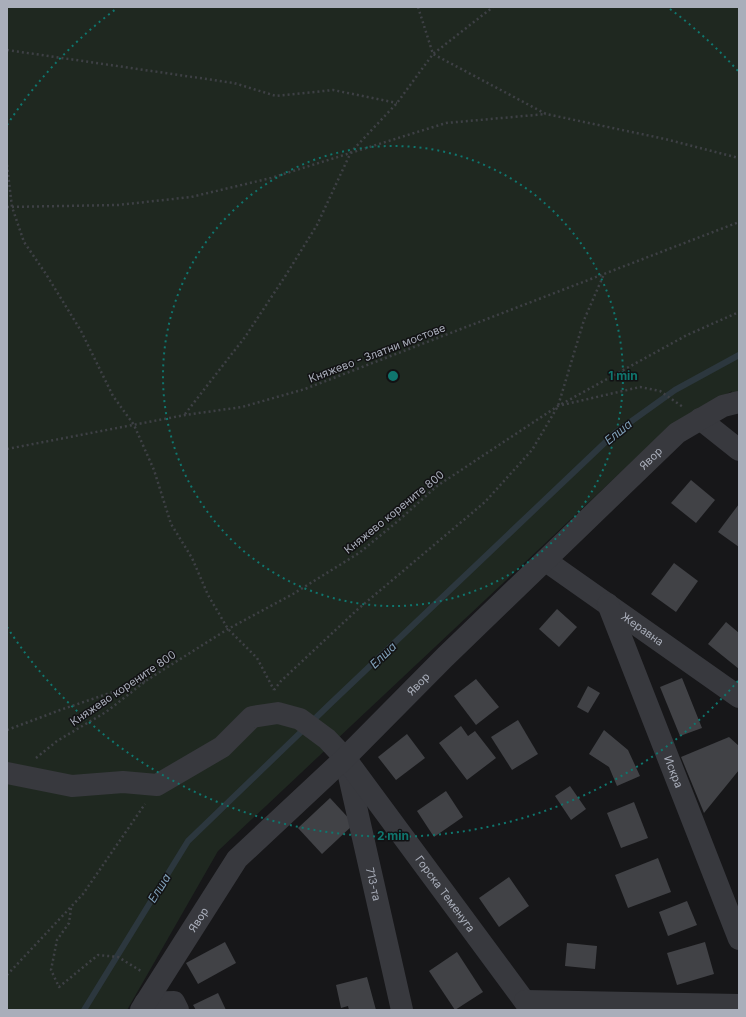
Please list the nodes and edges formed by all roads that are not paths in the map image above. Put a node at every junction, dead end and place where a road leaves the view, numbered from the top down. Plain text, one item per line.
1 (739, 402) edge
2 (700, 419) junction
3 (739, 450) edge
4 (546, 561) junction
5 (608, 604) junction
6 (739, 697) edge
7 (345, 758) junction
8 (11, 774) edge
9 (739, 939) edge
10 (739, 1005) edge
11 (528, 1006) edge
12 (143, 1007) edge
13 (178, 1010) edge
14 (402, 1010) edge

1 - 2 street, Явор
2 - 3 street
2 - 4 street, Явор
4 - 5 street, Жеравна
4 - 7 street, Явор
5 - 6 street, Жеравна
5 - 9 street, Искра
7 - 8 street, Горска Теменуга
7 - 11 street, Горска Теменуга
7 - 12 street, Явор
7 - 14 street, 713-та
10 - 11 street
12 - 13 street

